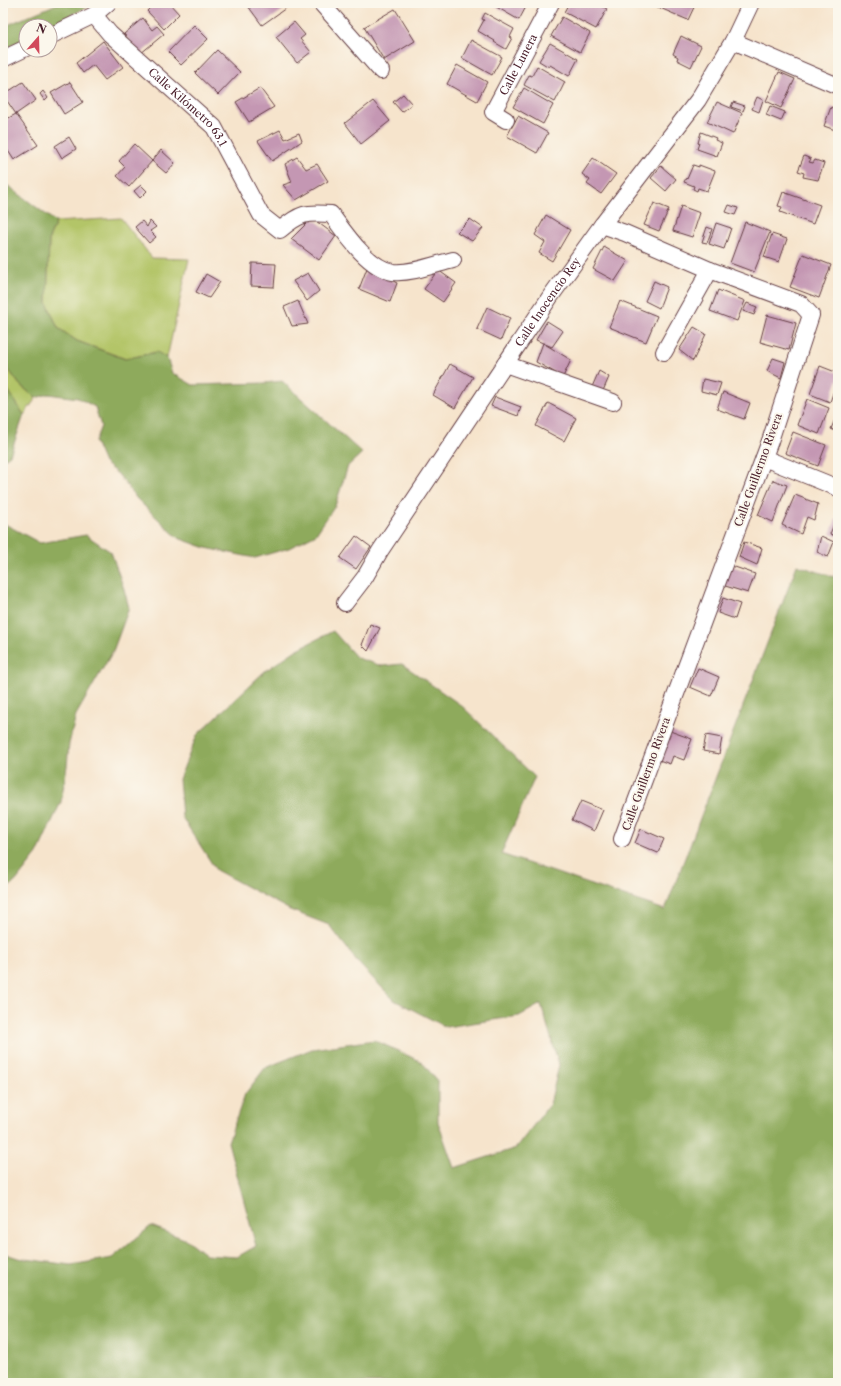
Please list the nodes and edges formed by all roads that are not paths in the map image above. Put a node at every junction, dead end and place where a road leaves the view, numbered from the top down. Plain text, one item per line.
1 (108, 3) edge
2 (321, 3) edge
3 (551, 3) edge
4 (751, 3) edge
5 (94, 15) junction
6 (58, 32) edge
7 (733, 41) junction
8 (18, 52) edge
9 (3, 59) edge
10 (381, 71) dead end
11 (838, 86) edge
12 (506, 120) dead end
13 (602, 225) junction
14 (453, 260) dead end
15 (710, 270) junction
16 (664, 352) dead end
17 (505, 364) junction
18 (613, 402) dead end
19 (764, 458) junction
20 (838, 488) edge
21 (345, 603) dead end
22 (622, 839) dead end

1 - 5 street
2 - 10 street
3 - 12 street, Calle Lunera
4 - 7 street, Calle Inocencio Rey
5 - 6 street
5 - 14 street, Calle Kilómetro 63.1
7 - 11 street
7 - 13 street, Calle Inocencio Rey
8 - 9 street
13 - 15 street, Calle Guillermo Rivera
13 - 17 street, Calle Inocencio Rey
15 - 16 street
15 - 19 street, Calle Guillermo Rivera
17 - 18 street
17 - 21 street, Calle Inocencio Rey
19 - 20 street
19 - 22 street, Calle Guillermo Rivera

